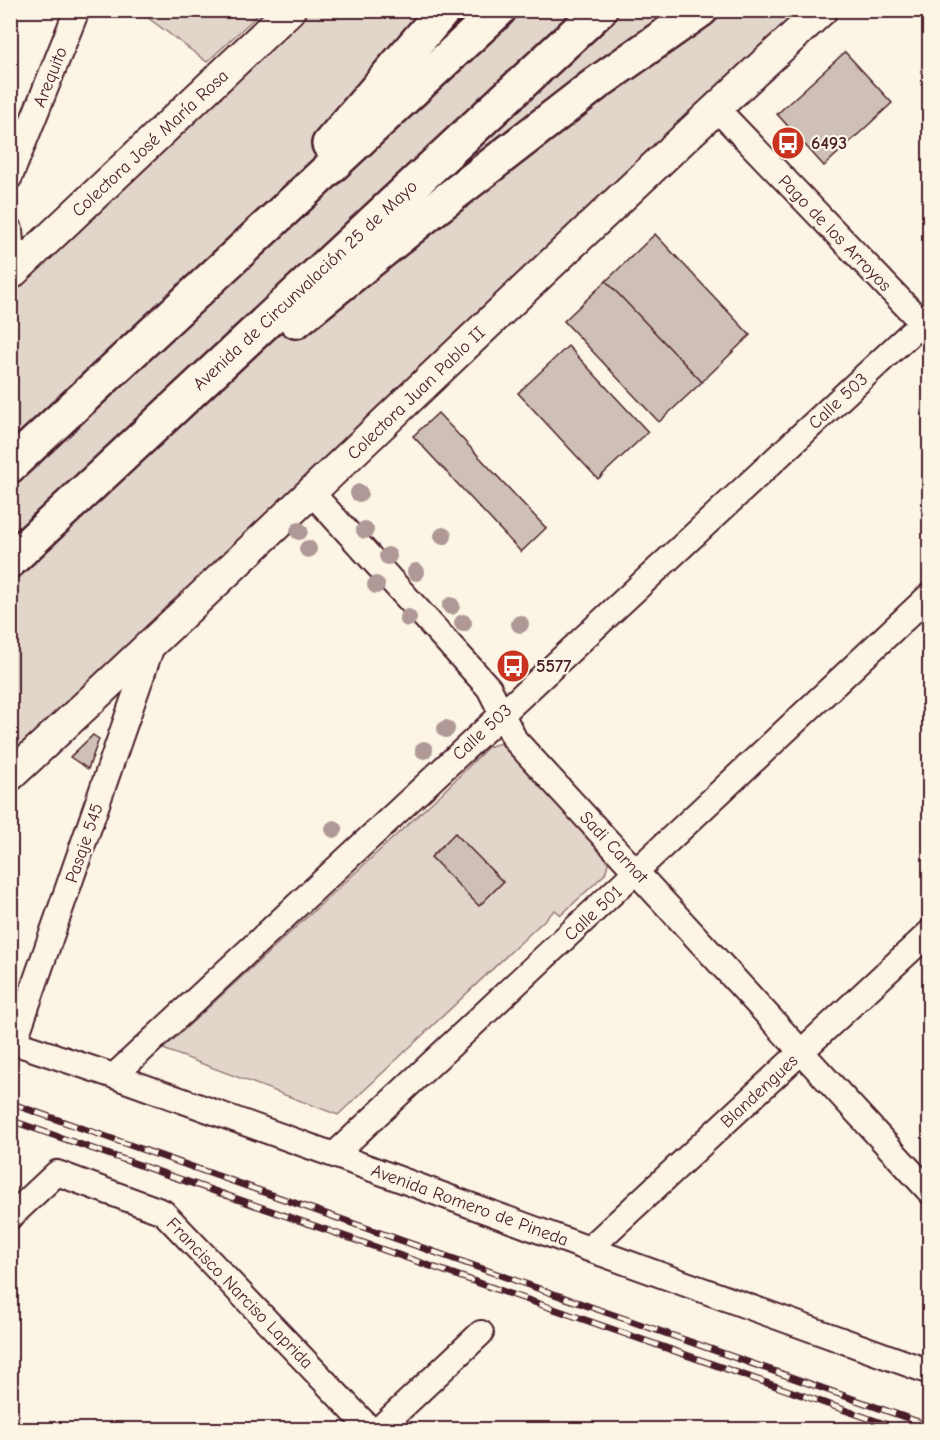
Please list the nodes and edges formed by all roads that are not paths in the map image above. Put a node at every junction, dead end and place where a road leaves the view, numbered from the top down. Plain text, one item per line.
1 (77, 10) edge
2 (290, 10) edge
3 (444, 10) edge
4 (499, 10) edge
5 (600, 10) edge
6 (701, 10) edge
7 (822, 10) edge
8 (716, 108) junction
9 (10, 177) edge
10 (10, 230) edge
11 (220, 270) junction
12 (12, 274) edge
13 (927, 323) edge
14 (10, 466) edge
15 (312, 492) junction
16 (73, 501) junction
17 (10, 561) edge
18 (930, 596) edge
19 (153, 643) junction
20 (501, 715) junction
21 (10, 776) edge
22 (637, 872) junction
23 (930, 932) edge
24 (12, 1042) edge
25 (800, 1053) junction
26 (114, 1076) junction
27 (334, 1155) junction
28 (930, 1192) edge
29 (10, 1217) edge
30 (589, 1250) junction
31 (482, 1333) dead end
32 (930, 1372) edge
33 (370, 1430) edge
34 (378, 1430) edge

1 - 9 street, Arequito
2 - 12 main road, Colectora José María Rosa
3 - 11 highway
4 - 11 highway
5 - 16 highway, Avenida de Circunvalación 25 de Mayo
6 - 16 highway
7 - 8 main road, Colectora Juan Pablo II
8 - 13 street, Pago de los Arroyos
8 - 15 main road, Colectora Juan Pablo II
10 - 12 street
11 - 14 highway
13 - 20 street, Calle 503
15 - 19 main road, Colectora Juan Pablo II
15 - 20 street, Sadi Carnot
16 - 17 highway, Avenida de Circunvalación 25 de Mayo
18 - 22 street, Calle 501
19 - 21 main road, Colectora Juan Pablo II
19 - 24 street, Pasaje 545
20 - 22 street, Sadi Carnot
20 - 26 street, Calle 503
22 - 25 street, Sadi Carnot
22 - 27 street, Calle 501
23 - 25 street, Blandengues
24 - 26 street, Avenida Romero de Pineda
25 - 28 street, Sadi Carnot
25 - 30 street, Blandengues
26 - 27 street, Avenida Romero de Pineda
27 - 30 street, Avenida Romero de Pineda
29 - 33 street, Francisco Narciso Laprida
30 - 32 street, Avenida Romero de Pineda
31 - 34 street

